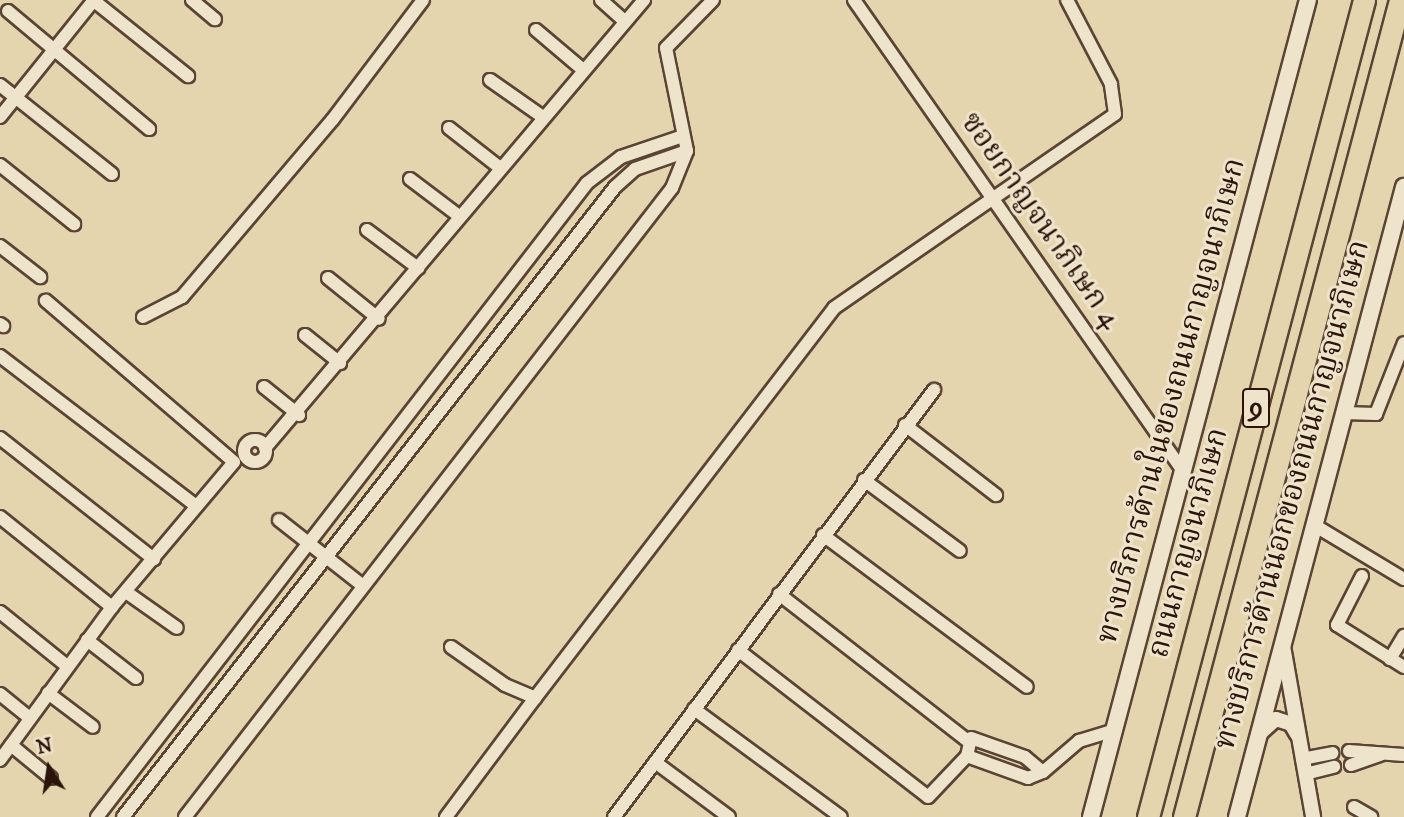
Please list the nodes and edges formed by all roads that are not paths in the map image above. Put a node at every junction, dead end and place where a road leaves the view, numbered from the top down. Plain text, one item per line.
1 (93, 0) edge
2 (192, 0) edge
3 (423, 0) edge
4 (601, 0) edge
5 (644, 0) edge
6 (713, 0) edge
7 (854, 0) edge
8 (1067, 0) edge
9 (1308, 0) edge
10 (1364, 0) edge
11 (1400, 0) edge
12 (8, 11) dead end
13 (215, 19) dead end
14 (623, 20) junction
15 (536, 30) dead end
16 (55, 47) junction
17 (580, 68) junction
18 (188, 76) dead end
19 (490, 80) dead end
20 (0, 85) edge
21 (16, 97) junction
22 (540, 115) junction
23 (0, 117) edge
24 (449, 128) dead end
25 (149, 129) dead end
26 (683, 136) junction
27 (687, 151) junction
28 (0, 165) edge
29 (499, 167) junction
30 (112, 174) dead end
31 (410, 178) dead end
32 (1404, 187) edge
33 (991, 197) junction
34 (459, 216) junction
35 (74, 224) dead end
36 (367, 230) dead end
37 (0, 247) edge
38 (418, 268) junction
39 (40, 277) dead end
40 (328, 278) dead end
41 (46, 301) dead end
42 (143, 317) dead end
43 (379, 319) junction
44 (304, 335) dead end
45 (1404, 343) edge
46 (0, 356) edge
47 (340, 363) junction
48 (264, 387) dead end
49 (934, 390) dead end
50 (1344, 413) junction
51 (299, 415) junction
52 (905, 425) junction
53 (0, 438) edge
54 (239, 458) junction
55 (1183, 471) junction
56 (864, 480) junction
57 (996, 495) dead end
58 (196, 506) junction
59 (0, 517) edge
60 (279, 520) dead end
61 (1314, 526) junction
62 (823, 536) junction
63 (309, 543) junction
64 (960, 551) dead end
65 (326, 557) junction
66 (154, 559) junction
67 (294, 563) junction
68 (1362, 576) dead end
69 (310, 577) junction
70 (1404, 579) edge
71 (362, 585) junction
72 (126, 592) junction
73 (779, 594) junction
74 (112, 607) junction
75 (0, 612) edge
76 (177, 628) dead end
77 (1404, 636) edge
78 (87, 640) junction
79 (1283, 644) junction
80 (451, 647) dead end
81 (738, 650) junction
82 (1390, 659) junction
83 (67, 666) junction
84 (1404, 667) edge
85 (136, 678) dead end
86 (1027, 687) dead end
87 (48, 692) junction
88 (0, 694) edge
89 (536, 698) junction
90 (694, 709) junction
91 (30, 718) junction
92 (93, 727) dead end
93 (1114, 730) junction
94 (1258, 735) junction
95 (1298, 736) junction
96 (968, 741) junction
97 (11, 745) junction
98 (1349, 751) dead end
99 (1387, 752) junction
100 (1332, 753) dead end
101 (1404, 755) edge
102 (967, 756) junction
103 (1302, 759) junction
104 (0, 760) edge
105 (655, 762) junction
106 (1351, 765) dead end
107 (1334, 767) dead end
108 (135, 768) junction
109 (1043, 772) junction
110 (1305, 774) junction
111 (51, 778) dead end
112 (152, 780) junction
113 (1354, 807) dead end
114 (97, 817) edge
115 (123, 817) edge
116 (185, 817) edge
117 (446, 817) edge
118 (614, 817) edge
119 (729, 817) edge
120 (841, 817) edge
121 (1091, 817) edge
122 (1148, 817) edge
123 (1184, 817) edge
124 (1237, 817) edge
125 (1313, 817) edge
126 (1371, 817) edge

1 - 16 street
1 - 18 street
2 - 13 street
3 - 42 street
4 - 14 street
5 - 14 street
6 - 26 street
7 - 33 street, ซอยกาญจนาภิเษก 4
8 - 33 street
9 - 55 main road, ทางบริการด้านในของถนนกาญจนาภิเษก
10 - 122 highway, ถนนกาญจนาภิเษก / 9
11 - 123 highway, 9
12 - 16 street
14 - 17 street
15 - 17 street
16 - 21 street
16 - 25 street
17 - 22 street
19 - 22 street
20 - 21 street
21 - 23 street
21 - 30 street
22 - 29 street
24 - 29 street
26 - 27 street
26 - 63 street
27 - 65 street
27 - 71 street
28 - 35 street
29 - 34 street
31 - 34 street
32 - 50 main road, ทางบริการด้านนอกของถนนกาญจนาภิเษก
33 - 55 street, ซอยกาญจนาภิเษก 4
33 - 89 street
34 - 38 street
36 - 38 street
37 - 39 street
38 - 43 street
40 - 43 street
41 - 54 street
43 - 47 street
44 - 47 street
45 - 50 street
46 - 58 street
47 - 51 street
48 - 51 street
49 - 52 street
50 - 61 main road, ทางบริการด้านนอกของถนนกาญจนาภิเษก
51 - 54 street
52 - 56 street
52 - 57 street
53 - 66 street
54 - 58 street
55 - 93 main road, ทางบริการด้านในของถนนกาญจนาภิเษก
56 - 62 street
56 - 64 street
58 - 66 street
59 - 74 street
60 - 63 street
61 - 70 street
61 - 79 main road, ทางบริการด้านนอกของถนนกาญจนาภิเษก
62 - 73 street
62 - 86 street
63 - 65 street
63 - 67 street
65 - 69 street
65 - 71 street
66 - 72 street
67 - 69 street
67 - 108 street
68 - 82 street
69 - 112 street
71 - 116 street
72 - 74 street
72 - 76 street
73 - 81 street
73 - 96 street
74 - 78 street
75 - 83 street
77 - 82 street
78 - 83 street
78 - 85 street
79 - 94 main road, ทางบริการด้านนอกของถนนกาญจนาภิเษก
79 - 95 street
80 - 89 street
81 - 90 street
81 - 102 street
82 - 84 street
83 - 87 street
87 - 91 street
87 - 92 street
88 - 91 street
89 - 117 street
90 - 105 street
90 - 120 street
91 - 97 street
93 - 109 street
93 - 121 main road, ทางบริการด้านในของถนนกาญจนาภิเษก
94 - 95 street
94 - 124 main road, ทางบริการด้านนอกของถนนกาญจนาภิเษก
95 - 103 street
96 - 102 street
96 - 109 street
97 - 104 street
97 - 111 street
98 - 99 street
99 - 101 street
99 - 106 street
100 - 103 street
102 - 109 street
103 - 110 street
105 - 118 street
105 - 119 street
107 - 110 street
108 - 112 street
108 - 114 street
110 - 125 street
112 - 115 street
113 - 126 street

